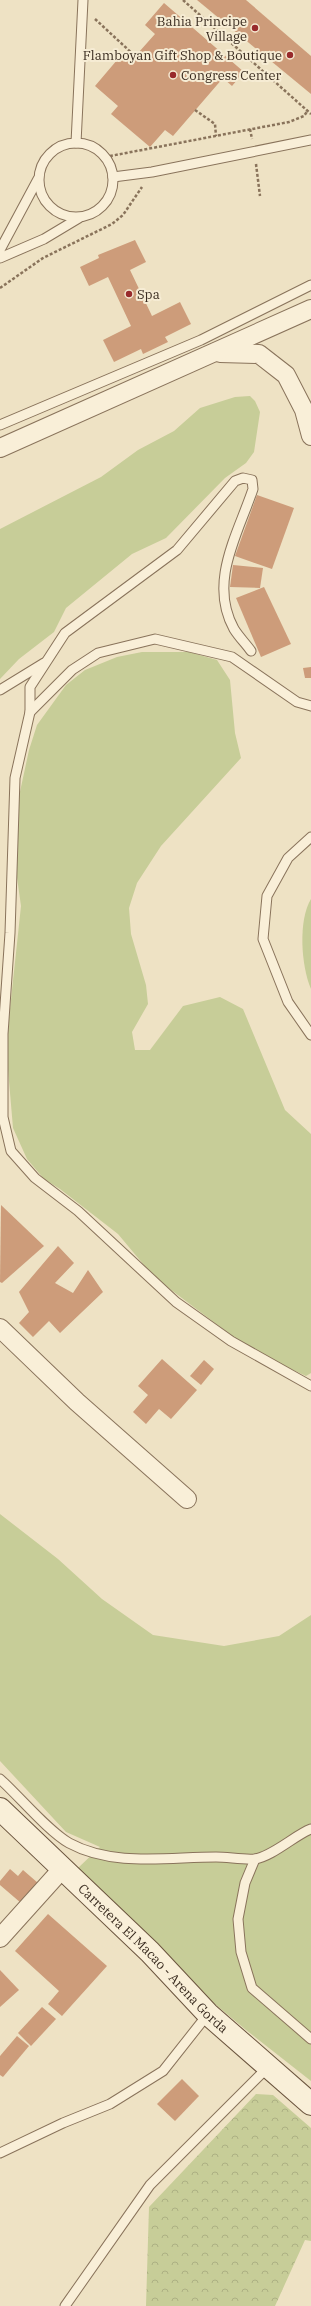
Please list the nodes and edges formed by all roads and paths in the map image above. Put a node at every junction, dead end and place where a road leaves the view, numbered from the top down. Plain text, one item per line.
1 (183, 0) edge
2 (83, 4) edge
3 (136, 56) dead end
4 (195, 110) dead end
5 (308, 110) junction
6 (311, 114) edge
7 (216, 136) junction
8 (311, 140) edge
9 (76, 143) junction
10 (105, 157) junction
11 (152, 172) junction
12 (113, 176) junction
13 (38, 178) junction
14 (79, 218) junction
15 (0, 250) edge
16 (0, 258) edge
17 (311, 285) edge
18 (0, 288) edge
19 (311, 309) edge
20 (215, 353) junction
21 (0, 425) edge
22 (311, 436) edge
23 (0, 448) edge
24 (251, 651) dead end
25 (47, 662) junction
26 (0, 690) edge
27 (311, 706) edge
28 (30, 712) junction
29 (311, 837) edge
30 (311, 1035) edge
31 (0, 1328) edge
32 (311, 1386) edge
33 (187, 1499) dead end
34 (0, 1779) edge
35 (0, 1809) edge
36 (311, 1829) edge
37 (255, 1858) junction
38 (63, 1868) junction
39 (0, 1938) edge
40 (208, 2014) junction
41 (311, 2039) edge
42 (268, 2067) junction
43 (311, 2104) edge
44 (0, 2153) edge
45 (65, 2306) edge

1 - 5 path
2 - 3 path
2 - 9 lane
4 - 7 path
5 - 6 path
5 - 7 path
7 - 10 path
8 - 11 lane
9 - 10 lane
9 - 13 lane
10 - 12 lane
11 - 12 lane
11 - 18 path
12 - 14 lane
13 - 14 lane
13 - 15 lane
14 - 16 lane
17 - 21 lane
19 - 20 street
20 - 22 street
20 - 23 street
24 - 25 lane
25 - 26 lane
25 - 28 lane
27 - 28 lane
28 - 32 lane
29 - 30 lane
31 - 33 street
34 - 37 lane
35 - 38 street, Carretera El Macao - Arena Gorda
36 - 37 lane
37 - 41 lane
38 - 39 street
38 - 40 street, Carretera El Macao - Arena Gorda
40 - 42 street, Carretera El Macao - Arena Gorda
40 - 44 lane
42 - 43 street, Carretera El Macao - Arena Gorda
42 - 45 lane

